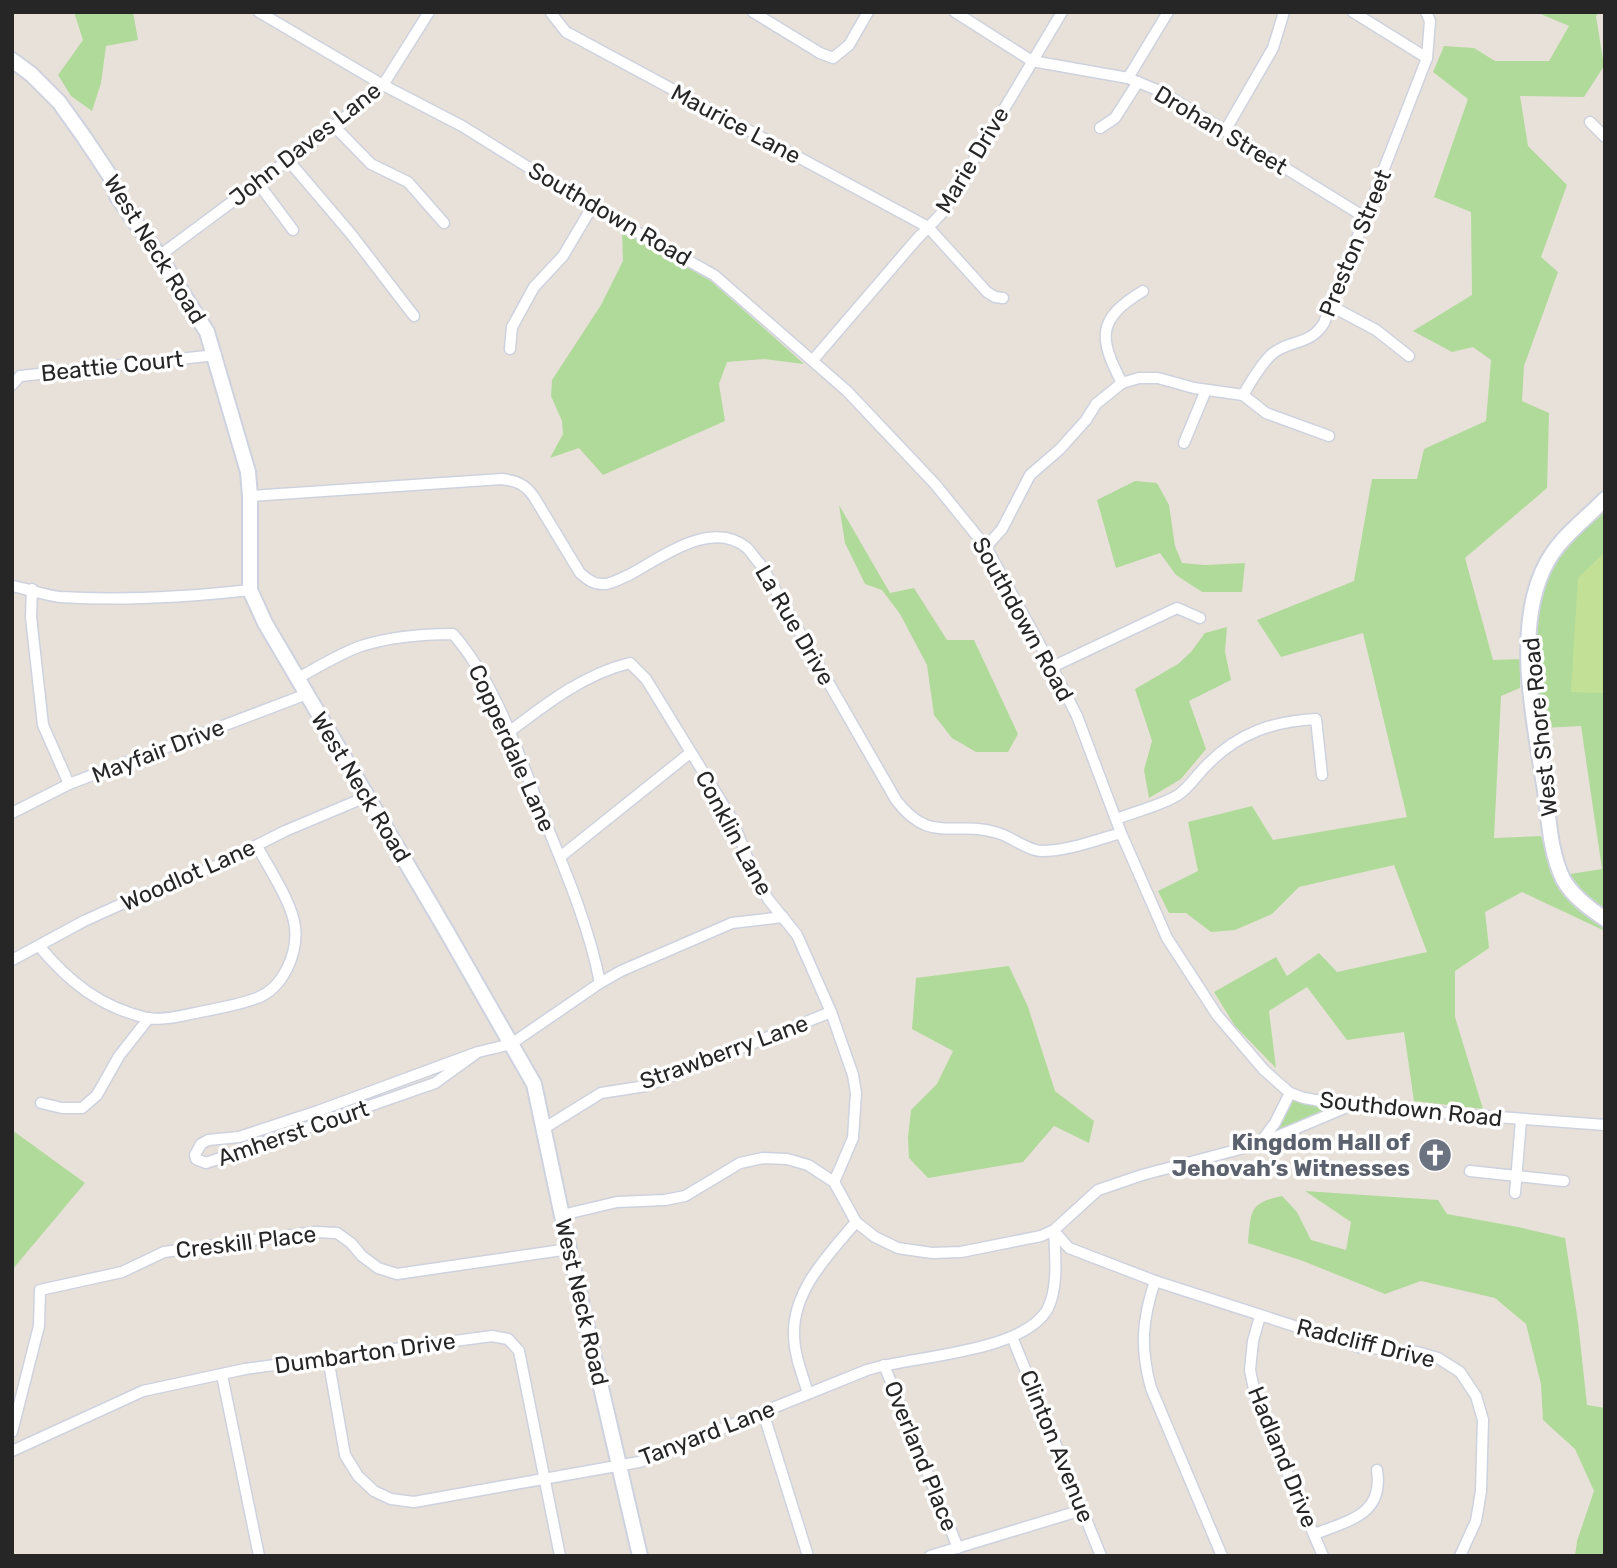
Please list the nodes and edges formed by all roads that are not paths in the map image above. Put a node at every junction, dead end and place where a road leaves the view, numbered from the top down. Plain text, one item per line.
1 (429, 12) edge
2 (754, 12) edge
3 (868, 12) edge
4 (955, 12) edge
5 (1062, 12) edge
6 (1168, 12) edge
7 (1284, 12) edge
8 (1353, 12) edge
9 (1426, 12) edge
10 (263, 13) edge
11 (551, 13) edge
12 (1427, 58) junction
13 (12, 60) edge
14 (1032, 61) junction
15 (1133, 80) junction
16 (383, 85) junction
17 (1590, 122) dead end
18 (334, 126) junction
19 (1100, 128) dead end
20 (1224, 131) junction
21 (1605, 137) edge
22 (288, 160) junction
23 (258, 183) junction
24 (592, 207) junction
25 (1366, 218) junction
26 (444, 223) dead end
27 (929, 227) junction
28 (293, 230) dead end
29 (159, 256) junction
30 (1143, 291) dead end
31 (1003, 298) dead end
32 (1331, 306) junction
33 (414, 316) dead end
34 (510, 349) dead end
35 (216, 355) junction
36 (1409, 356) dead end
37 (813, 359) junction
38 (1122, 383) junction
39 (12, 385) edge
40 (1206, 390) junction
41 (1242, 396) junction
42 (1329, 436) dead end
43 (1184, 443) dead end
44 (250, 496) junction
45 (1605, 499) edge
46 (986, 547) junction
47 (12, 586) edge
48 (32, 589) junction
49 (250, 590) junction
50 (1200, 618) dead end
51 (1052, 667) junction
52 (298, 678) junction
53 (307, 694) junction
54 (509, 732) junction
55 (690, 753) junction
56 (1322, 775) dead end
57 (69, 784) junction
58 (366, 797) junction
59 (12, 813) edge
60 (1116, 819) junction
61 (1121, 833) junction
62 (257, 846) junction
63 (560, 857) junction
64 (783, 917) junction
65 (1605, 919) edge
66 (39, 946) junction
67 (12, 960) edge
68 (600, 983) junction
69 (831, 1012) junction
70 (149, 1018) junction
71 (511, 1044) junction
72 (478, 1052) junction
73 (1290, 1093) junction
74 (41, 1103) dead end
75 (1349, 1106) junction
76 (1521, 1120) junction
77 (1605, 1125) edge
78 (543, 1129) junction
79 (1259, 1144) junction
80 (1470, 1171) dead end
81 (1518, 1176) junction
82 (1564, 1181) dead end
83 (834, 1182) junction
84 (1515, 1194) dead end
85 (562, 1215) junction
86 (856, 1222) junction
87 (1054, 1230) junction
88 (569, 1248) junction
89 (1155, 1281) junction
90 (1260, 1316) junction
91 (1012, 1337) junction
92 (328, 1358) junction
93 (884, 1365) junction
94 (222, 1375) junction
95 (808, 1393) junction
96 (763, 1412) junction
97 (12, 1432) edge
98 (12, 1451) edge
99 (620, 1465) junction
100 (1377, 1470) dead end
101 (545, 1479) junction
102 (1082, 1510) junction
103 (1315, 1534) junction
104 (958, 1548) junction
105 (259, 1556) edge
106 (560, 1556) edge
107 (640, 1556) edge
108 (808, 1556) edge
109 (930, 1556) edge
110 (1101, 1556) edge
111 (1222, 1556) edge
112 (1323, 1556) edge
113 (1460, 1556) edge

1 - 16 street, John Daves Lane
2 - 3 street
4 - 14 street, Drohan Street
5 - 14 street, Marie Drive
6 - 15 street
7 - 20 street
8 - 12 street
9 - 12 street, Preston Street
10 - 16 street, Southdown Road
11 - 27 street, Maurice Lane
12 - 25 street, Preston Street
13 - 29 street, West Neck Road
14 - 15 street, Drohan Street
14 - 27 street, Marie Drive
15 - 19 street
15 - 20 street, Drohan Street
16 - 18 street, John Daves Lane
16 - 24 street, Southdown Road
17 - 21 street
18 - 22 street, John Daves Lane
18 - 26 street
20 - 25 street, Drohan Street
22 - 23 street, John Daves Lane
22 - 33 street
23 - 28 street
23 - 29 street, John Daves Lane
24 - 34 street
24 - 37 street, Southdown Road
25 - 32 street, Preston Street
27 - 31 street
27 - 37 street, Marie Drive
29 - 35 street, West Neck Road
30 - 38 street
32 - 36 street
32 - 41 street, Preston Street
35 - 39 street, Beattie Court
35 - 44 street, West Neck Road
37 - 46 street, Southdown Road
38 - 40 street
38 - 46 street
40 - 41 street
40 - 43 street
41 - 42 street
44 - 49 street, West Neck Road
44 - 61 street, La Rue Drive
45 - 65 street, West Shore Road
46 - 51 street, Southdown Road
47 - 48 street
48 - 49 street
48 - 57 street
49 - 52 street, West Neck Road
50 - 51 street
51 - 60 street, Southdown Road
52 - 53 street, West Neck Road
52 - 54 street, Copperdale Lane
53 - 57 street, Mayfair Drive
53 - 58 street, West Neck Road
54 - 55 street, Conklin Lane
54 - 63 street, Copperdale Lane
55 - 63 street
55 - 64 street, Conklin Lane
56 - 60 street
57 - 59 street, Mayfair Drive
58 - 62 street, Woodlot Lane
58 - 71 street, West Neck Road
60 - 61 street, Southdown Road
61 - 73 street, Southdown Road
62 - 66 street, Woodlot Lane
62 - 70 street
63 - 68 street, Copperdale Lane
64 - 68 street
64 - 69 street, Conklin Lane
66 - 67 street, Woodlot Lane
66 - 70 street
68 - 71 street
69 - 78 street, Strawberry Lane
69 - 83 street, Conklin Lane
70 - 74 street
71 - 72 street, Amherst Court
71 - 78 street, West Neck Road
72 - 72 street, Amherst Court
73 - 75 street, Southdown Road
73 - 79 street
75 - 76 street, Southdown Road
75 - 79 street
76 - 77 street, Southdown Road
76 - 81 street
78 - 85 street, West Neck Road
79 - 87 street
80 - 81 street
81 - 82 street
81 - 84 street
83 - 85 street
83 - 86 street
85 - 88 street, West Neck Road
86 - 87 street
86 - 95 street
87 - 89 street, Radcliff Drive
87 - 91 street, Tanyard Lane
88 - 97 street, Creskill Place
88 - 99 street, West Neck Road
89 - 90 street, Radcliff Drive
89 - 111 street
90 - 103 street, Hadland Drive
90 - 113 street, Radcliff Drive
91 - 93 street, Tanyard Lane
91 - 102 street, Clinton Avenue
92 - 94 street, Dumbarton Drive
92 - 101 street, Tanyard Lane
92 - 101 street, Dumbarton Drive
93 - 95 street, Tanyard Lane
93 - 104 street, Overland Place
94 - 98 street, Dumbarton Drive
94 - 105 street
95 - 96 street, Tanyard Lane
96 - 99 street, Tanyard Lane
96 - 108 street
99 - 101 street, Tanyard Lane
99 - 107 street, West Neck Road
100 - 103 street
101 - 106 street, Dumbarton Drive
102 - 104 street
102 - 110 street, Clinton Avenue
103 - 112 street, Hadland Drive
104 - 109 street

